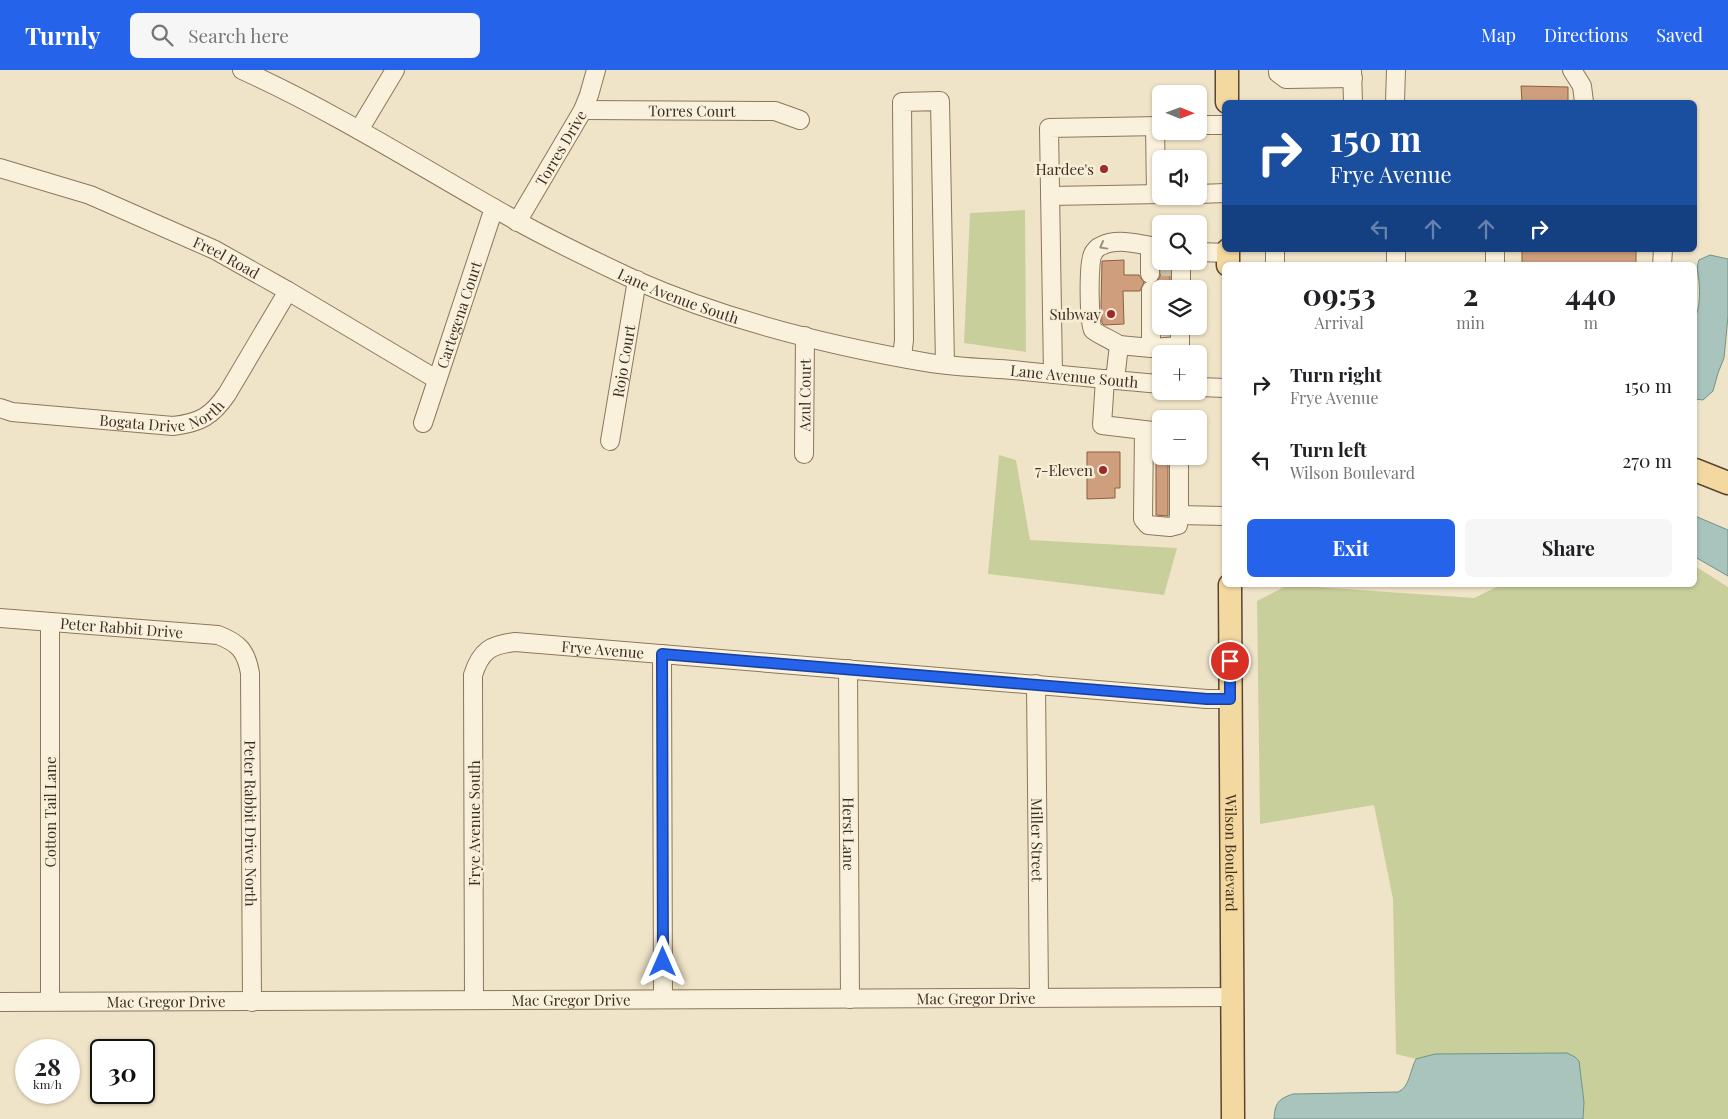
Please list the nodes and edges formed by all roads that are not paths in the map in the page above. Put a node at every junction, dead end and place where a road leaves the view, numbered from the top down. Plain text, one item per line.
1 (242, 70) edge
2 (395, 70) edge
3 (596, 70) edge
4 (1227, 70) edge
5 (1278, 70) edge
6 (1396, 70) edge
7 (1572, 70) edge
8 (1353, 74) edge
9 (1227, 100) edge
10 (1354, 100) edge
11 (1395, 100) edge
12 (1584, 100) edge
13 (582, 110) junction
14 (800, 120) dead end
15 (1208, 125) edge
16 (1222, 125) edge
17 (1152, 126) edge
18 (359, 130) junction
19 (0, 168) edge
20 (1222, 193) edge
21 (1152, 194) edge
22 (1207, 194) edge
23 (1050, 196) junction
24 (494, 208) junction
25 (518, 222) junction
26 (1152, 247) edge
27 (1207, 253) edge
28 (1228, 256) edge
29 (637, 280) junction
30 (288, 291) junction
31 (1163, 335) edge
32 (1174, 335) edge
33 (805, 336) junction
34 (1119, 346) junction
35 (1151, 348) junction
36 (902, 357) junction
37 (944, 364) junction
38 (1053, 374) junction
39 (1110, 379) junction
40 (436, 380) junction
41 (1152, 383) edge
42 (1207, 387) edge
43 (1222, 388) edge
44 (0, 408) edge
45 (423, 423) dead end
46 (1152, 431) edge
47 (1152, 440) edge
48 (610, 441) dead end
49 (804, 454) dead end
50 (1179, 465) edge
51 (1697, 471) edge
52 (1728, 483) edge
53 (1179, 515) junction
54 (1222, 516) edge
55 (1230, 587) edge
56 (0, 618) edge
57 (50, 622) junction
58 (241, 648) joint
59 (486, 651) joint
60 (662, 654) junction
61 (848, 669) junction
62 (1036, 684) junction
63 (1230, 699) junction
64 (1039, 997) junction
65 (1232, 997) junction
66 (663, 998) junction
67 (850, 999) junction
68 (474, 1000) junction
69 (50, 1001) junction
70 (0, 1002) edge
71 (252, 1002) junction
72 (1233, 1119) edge

1 - 18 street, Lane Avenue South
2 - 18 street
3 - 13 street, Torres Drive
4 - 9 main road
5 - 8 street
6 - 11 street
7 - 12 street
8 - 10 street
13 - 14 street, Torres Court
13 - 25 street, Torres Drive
15 - 16 street
17 - 23 street
18 - 24 street, Lane Avenue South
19 - 30 street, Freel Road
20 - 22 street
21 - 23 street
23 - 38 street
24 - 25 street, Lane Avenue South
24 - 40 street, Cartegena Court
25 - 29 street, Lane Avenue South
26 -> 34 street
27 - 28 street
29 - 33 street, Lane Avenue South
29 - 48 street, Rojo Court
30 - 40 street, Freel Road
30 - 44 street, Bogata Drive North
31 - 35 street
32 - 35 street
33 - 36 street, Lane Avenue South
33 - 49 street, Azul Court
34 - 35 street
34 - 39 street
36 - 37 street, Lane Avenue South
36 - 37 street
37 - 38 street, Lane Avenue South
38 - 39 street, Lane Avenue South
39 - 41 street, Lane Avenue South
39 - 46 street
40 - 45 street, Cartegena Court
42 - 43 street
47 - 53 street
50 - 53 street
51 - 52 main road
53 - 54 street
55 - 63 main road, Wilson Boulevard
56 - 57 street, Peter Rabbit Drive
57 - 58 street, Peter Rabbit Drive
57 - 69 street, Cotton Tail Lane
58 - 71 street, Peter Rabbit Drive North
59 - 60 street, Frye Avenue
59 - 68 street, Frye Avenue South
60 - 61 street, Frye Avenue
60 - 66 street
61 - 62 street, Frye Avenue
61 - 67 street, Herst Lane
62 - 63 street, Frye Avenue
62 - 64 street, Miller Street
63 - 65 main road, Wilson Boulevard
64 - 65 street, Mac Gregor Drive
64 - 67 street, Mac Gregor Drive
65 - 72 main road, Wilson Boulevard
66 - 67 street, Mac Gregor Drive
66 - 68 street, Mac Gregor Drive
68 - 71 street, Mac Gregor Drive
69 - 70 street, Mac Gregor Drive
69 - 71 street, Mac Gregor Drive

